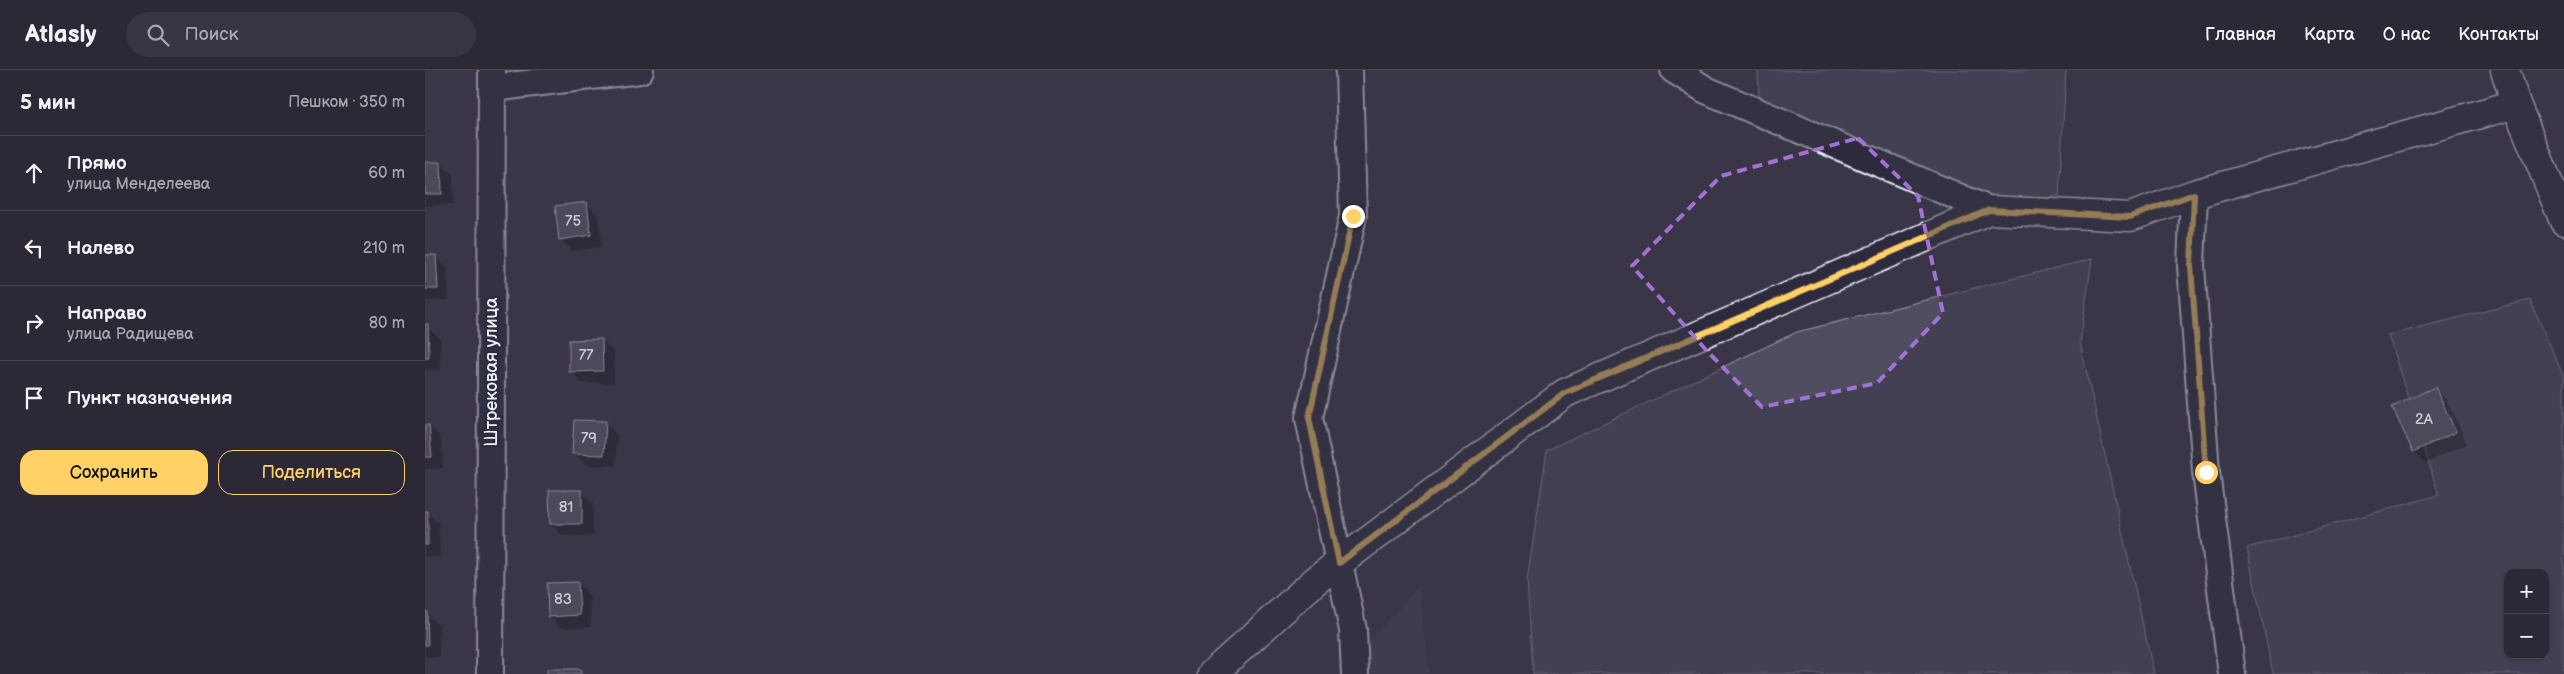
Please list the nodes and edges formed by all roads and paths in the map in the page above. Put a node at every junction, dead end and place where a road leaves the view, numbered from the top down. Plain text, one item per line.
1 (640, 70) edge
2 (1349, 70) edge
3 (1674, 70) edge
4 (2505, 70) edge
5 (492, 79) edge
6 (2516, 104) junction
7 (2194, 194) junction
8 (1989, 210) junction
9 (2564, 222) edge
10 (1339, 563) junction
11 (1226, 669) edge
12 (490, 674) edge
13 (1355, 674) edge
14 (2232, 674) edge

1 - 5 street
2 - 10 street
3 - 8 street
4 - 6 street
5 - 12 street, Штрековая улица
6 - 7 street
6 - 9 street
7 - 8 street
7 - 14 street
8 - 10 street
10 - 11 street
10 - 13 street

